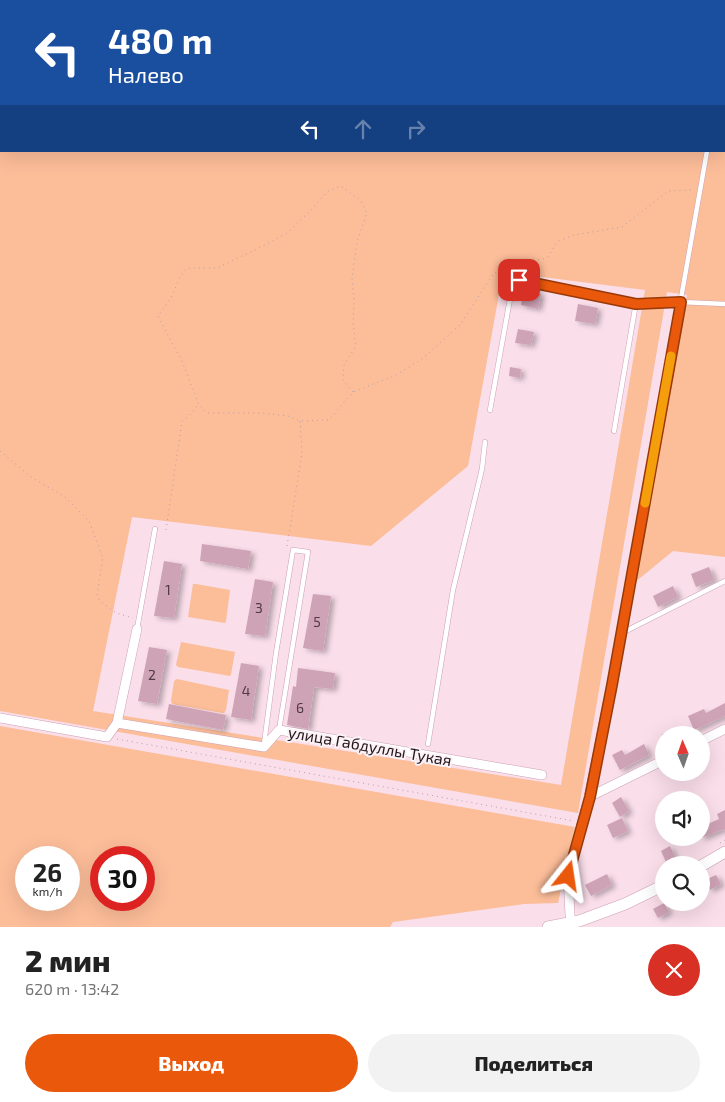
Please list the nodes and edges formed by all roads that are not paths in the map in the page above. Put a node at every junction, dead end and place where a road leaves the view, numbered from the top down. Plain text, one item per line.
1 (707, 152) edge
2 (681, 302) junction
3 (636, 304) junction
4 (725, 304) edge
5 (490, 410) dead end
6 (614, 431) dead end
7 (485, 442) dead end
8 (155, 529) dead end
9 (725, 581) edge
10 (138, 625) joint
11 (622, 633) junction
12 (0, 718) edge
13 (117, 723) junction
14 (725, 728) edge
15 (279, 730) junction
16 (710, 736) edge
17 (428, 744) dead end
18 (264, 747) junction
19 (655, 764) edge
20 (542, 775) dead end
21 (590, 797) junction
22 (725, 852) edge
23 (710, 861) edge
24 (655, 889) edge
25 (572, 925) edge
26 (548, 927) edge

1 - 2 lane
2 - 3 lane
2 - 4 lane
2 - 11 lane
3 - 5 lane
3 - 6 lane
7 - 17 lane
8 - 10 lane
9 - 11 lane
10 - 13 street
11 - 21 street
12 - 13 street
13 - 18 street, улица Габдуллы Тукая
14 - 16 street
15 - 18 street, улица Габдуллы Тукая
15 - 18 lane
15 - 20 street, улица Габдуллы Тукая
19 - 21 street
21 - 25 street
22 - 23 street
24 - 25 street
25 - 26 street

